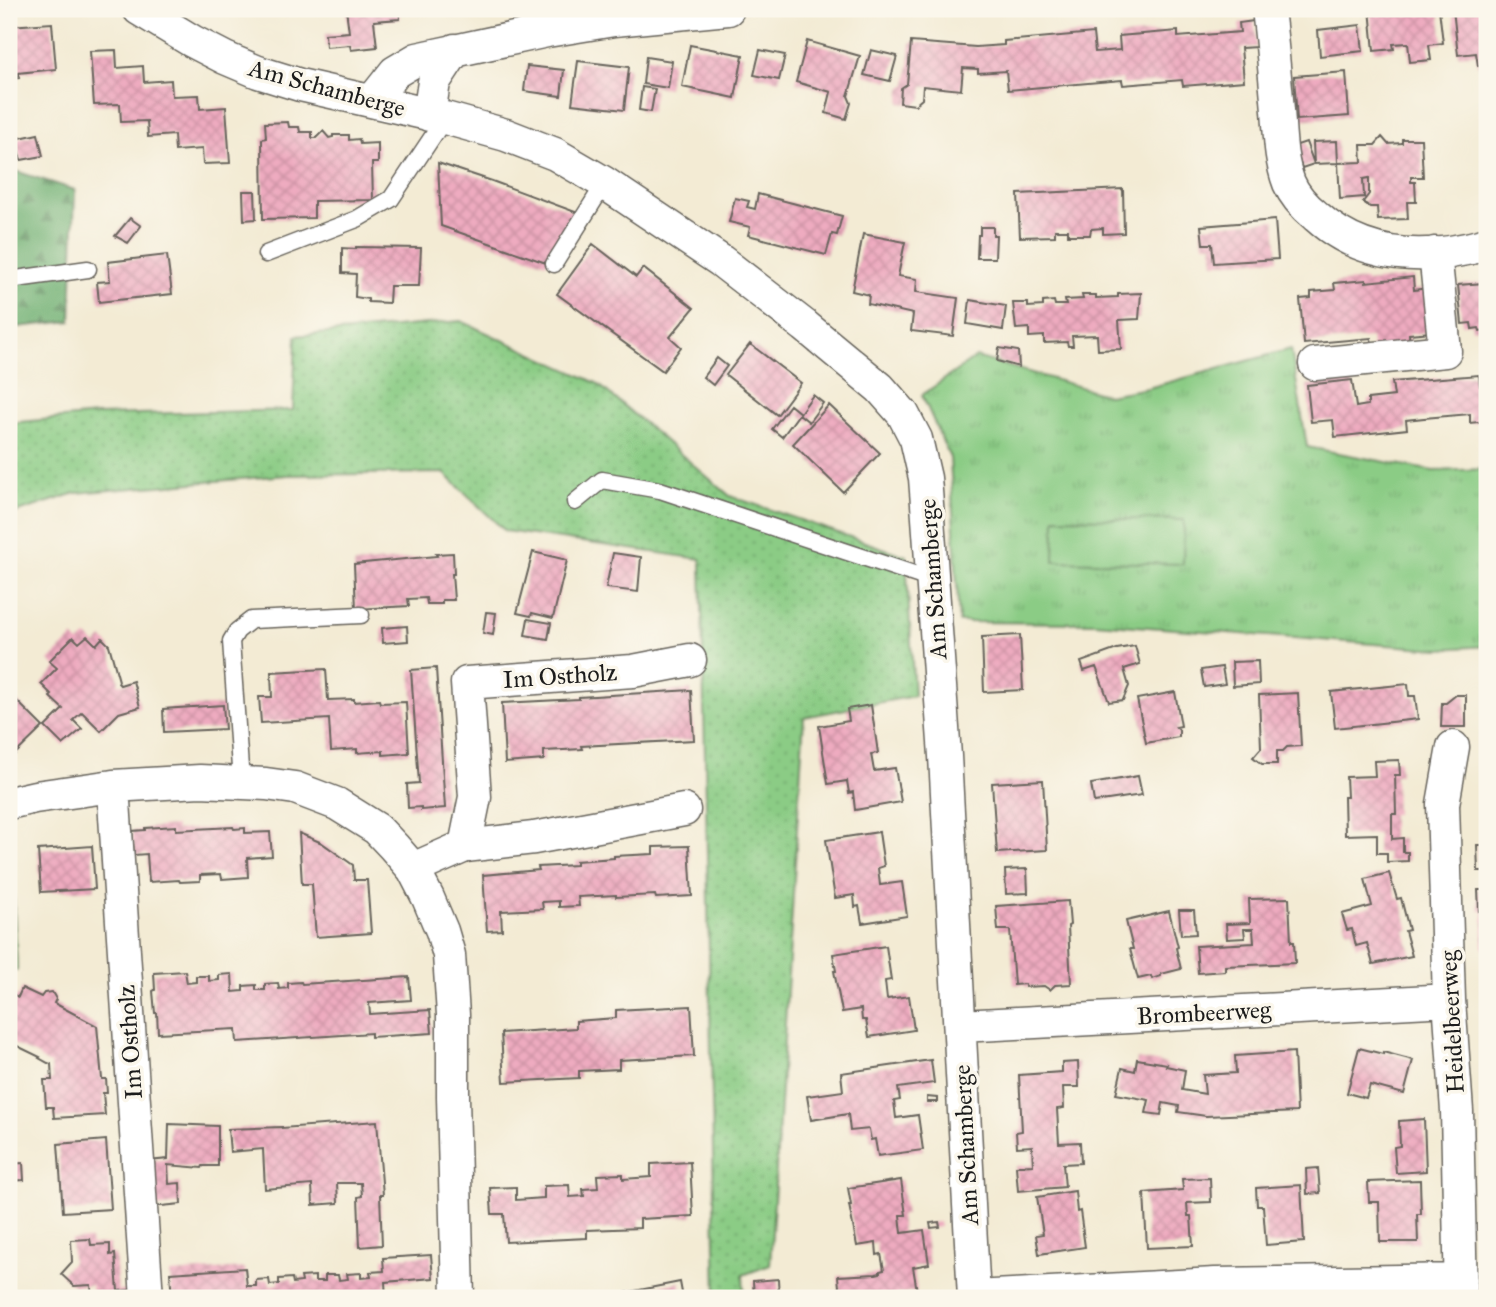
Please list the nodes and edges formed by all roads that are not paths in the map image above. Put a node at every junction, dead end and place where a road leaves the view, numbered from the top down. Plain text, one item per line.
1 (139, 9) edge
2 (728, 9) edge
3 (1268, 9) edge
4 (455, 50) junction
5 (372, 101) junction
6 (437, 116) junction
7 (605, 183) junction
8 (1487, 244) edge
9 (1436, 253) junction
10 (266, 254) dead end
11 (554, 264) dead end
12 (88, 269) dead end
13 (9, 280) edge
14 (1315, 364) dead end
15 (575, 502) dead end
16 (932, 580) junction
17 (361, 615) dead end
18 (690, 660) dead end
19 (1453, 747) dead end
20 (241, 782) junction
21 (113, 786) junction
22 (9, 803) edge
23 (684, 810) dead end
24 (465, 846) junction
25 (413, 869) junction
26 (1449, 1000) junction
27 (960, 1026) junction
28 (1461, 1289) edge
29 (147, 1298) edge
30 (458, 1298) edge
31 (974, 1298) edge

1 - 5 street, Am Schamberge
2 - 4 street
3 - 9 street
4 - 5 street
4 - 6 street
5 - 6 street, Am Schamberge
6 - 7 street, Am Schamberge
6 - 10 lane, Am Schamberge
7 - 11 lane
7 - 16 street, Am Schamberge
8 - 9 street
9 - 14 street
12 - 13 lane
15 - 16 lane
16 - 27 street, Am Schamberge
17 - 20 lane
18 - 24 street, Im Ostholz
19 - 26 street, Heidelbeerweg
20 - 21 street
20 - 25 street
21 - 22 street
21 - 29 street, Im Ostholz
23 - 24 street
24 - 25 street
25 - 30 street
26 - 27 street, Brombeerweg
26 - 28 street, Heidelbeerweg
27 - 31 street, Am Schamberge
28 - 31 street

